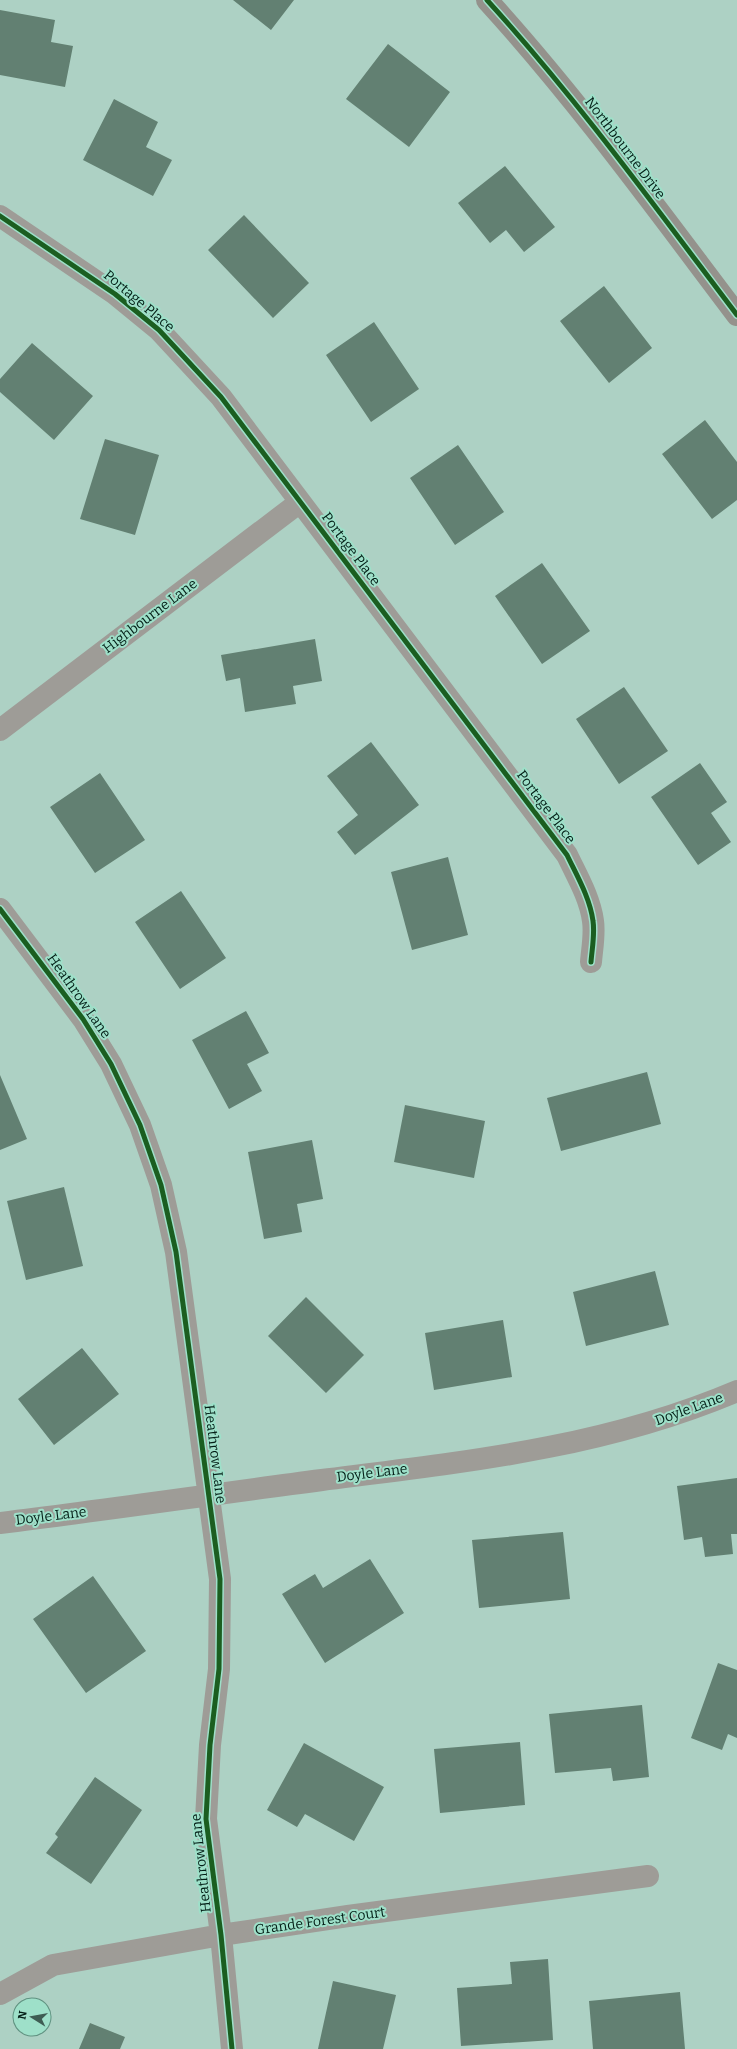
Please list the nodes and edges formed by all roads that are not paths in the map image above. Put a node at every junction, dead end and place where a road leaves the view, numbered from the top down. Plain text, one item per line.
1 (488, 0) edge
2 (0, 216) edge
3 (737, 314) edge
4 (300, 502) junction
5 (0, 730) edge
6 (0, 909) edge
7 (591, 962) dead end
8 (737, 1392) edge
9 (208, 1494) junction
10 (0, 1523) edge
11 (648, 1876) dead end
12 (221, 1935) junction
13 (0, 1994) edge
14 (232, 2049) edge

1 - 3 street, Northbourne Drive
2 - 4 street, Portage Place
4 - 5 street, Highbourne Lane
4 - 7 street, Portage Place
6 - 9 street, Heathrow Lane
8 - 9 street, Doyle Lane
9 - 10 street, Doyle Lane
9 - 12 street, Heathrow Lane
11 - 12 street, Grande Forest Court
12 - 13 street, Grande Forest Court
12 - 14 street, Heathrow Lane

